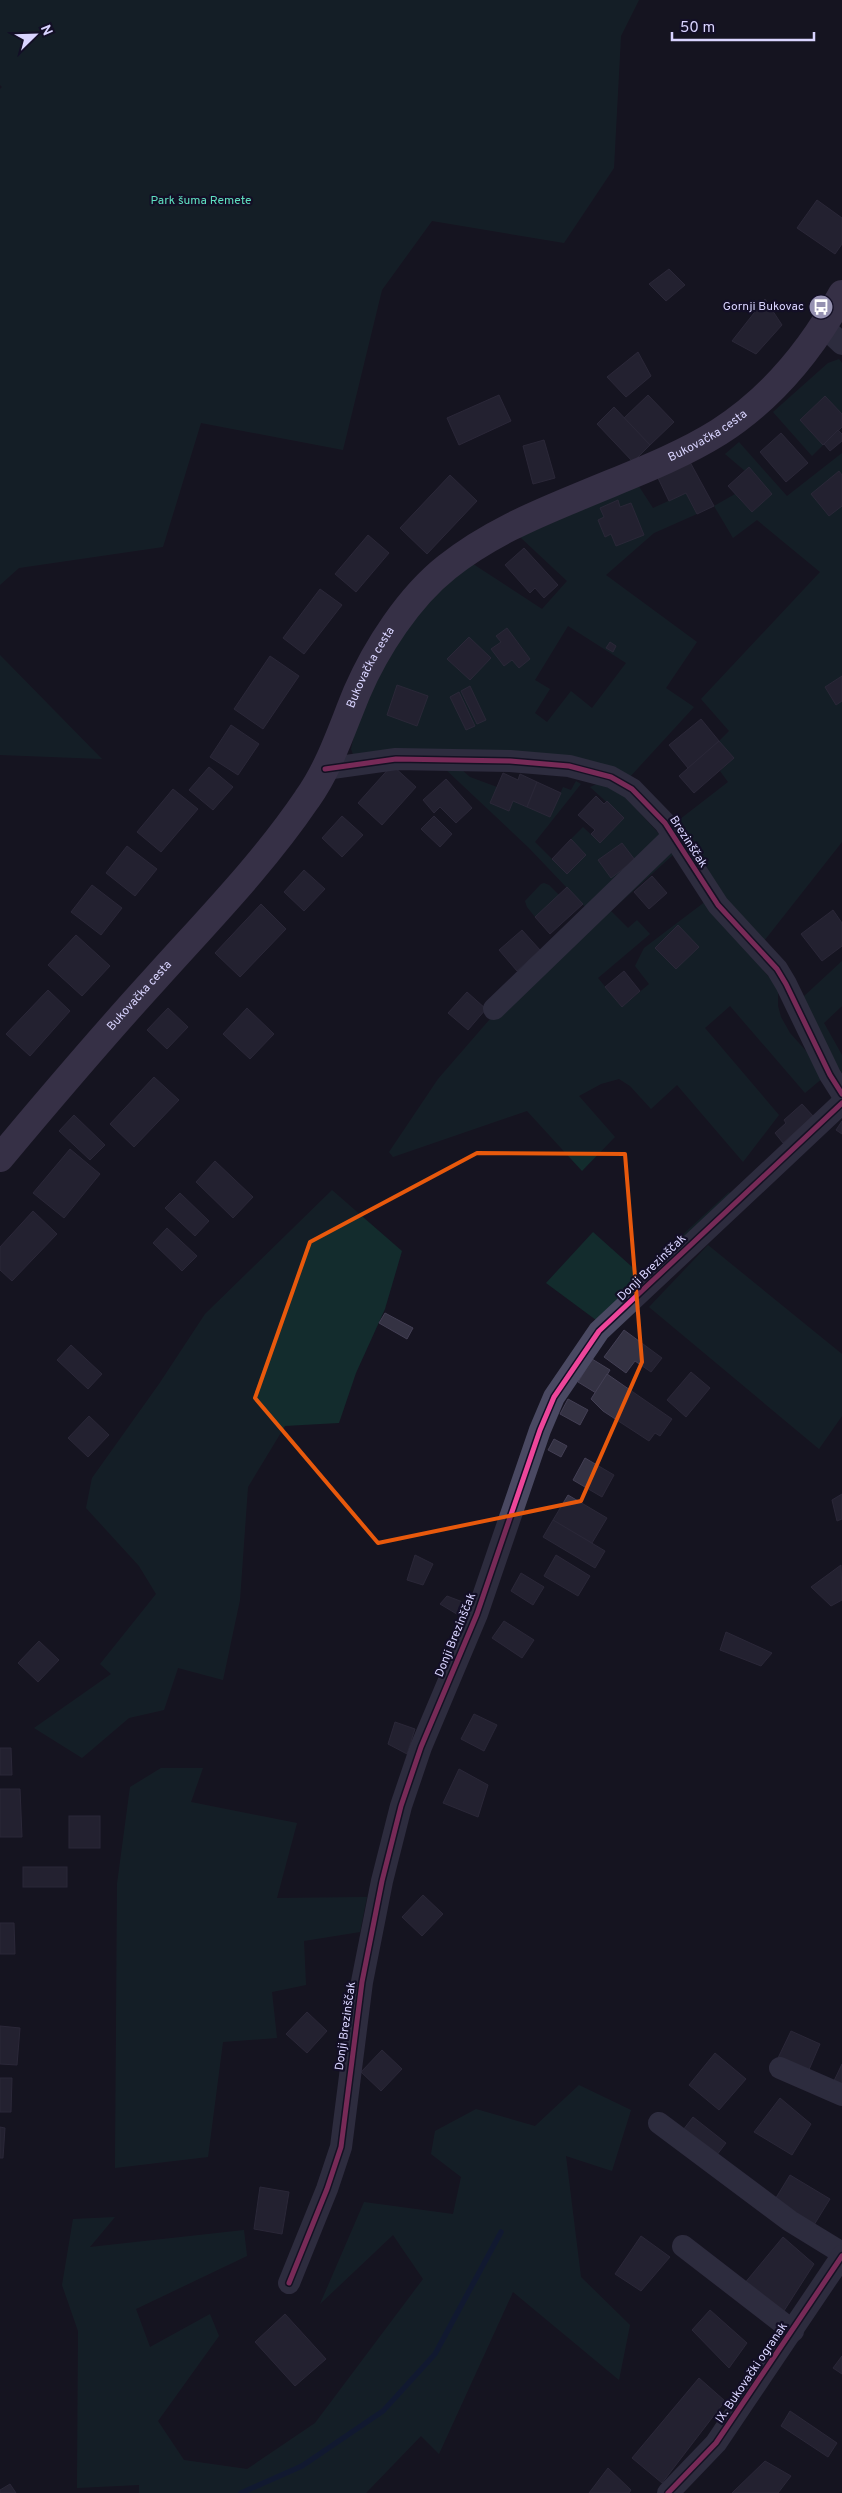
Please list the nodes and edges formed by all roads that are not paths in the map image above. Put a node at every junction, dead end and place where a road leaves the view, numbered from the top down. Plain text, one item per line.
1 (842, 294) edge
2 (833, 336) edge
3 (325, 769) junction
4 (673, 836) junction
5 (494, 1009) dead end
6 (842, 1094) edge
7 (842, 1103) edge
8 (0, 1158) edge
9 (780, 2068) dead end
10 (842, 2095) edge
11 (658, 2123) dead end
12 (683, 2246) dead end
13 (842, 2254) edge
14 (289, 2282) dead end
15 (793, 2331) junction
16 (668, 2493) edge

1 - 2 main road, Bukovačka cesta
2 - 3 main road, Bukovačka cesta
3 - 4 street, Brezinščak
3 - 8 main road, Bukovačka cesta
4 - 5 street, Brezinščak
4 - 6 street, Brezinščak
7 - 14 street, Donji Brezinščak
9 - 10 street
11 - 13 street
12 - 15 street
13 - 15 street, IX. Bukovački ogranak
15 - 16 street, IX. Bukovački ogranak

